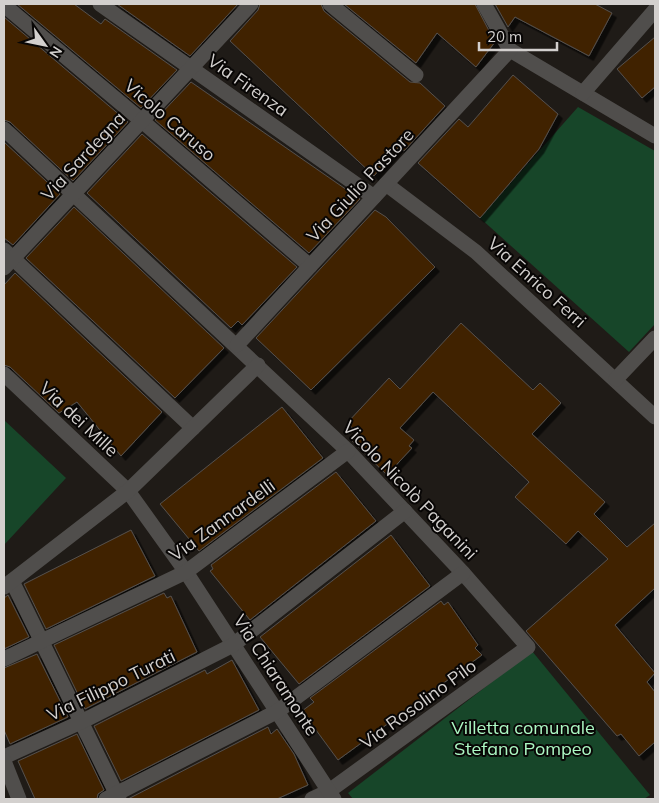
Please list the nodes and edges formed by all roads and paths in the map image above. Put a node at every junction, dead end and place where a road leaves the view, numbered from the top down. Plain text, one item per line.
1 (100, 4) edge
2 (252, 4) edge
3 (330, 4) edge
4 (484, 4) edge
5 (4, 5) edge
6 (655, 10) edge
7 (510, 50) junction
8 (191, 68) junction
9 (416, 75) dead end
10 (583, 93) junction
11 (142, 121) junction
12 (4, 128) edge
13 (655, 136) edge
14 (386, 184) junction
15 (74, 194) junction
16 (374, 196) junction
17 (7, 259) edge
18 (310, 266) junction
19 (655, 338) edge
20 (237, 345) junction
21 (258, 365) junction
22 (4, 374) edge
23 (616, 379) junction
24 (655, 417) edge
25 (193, 428) junction
26 (348, 451) junction
27 (128, 491) junction
28 (405, 511) junction
29 (186, 572) junction
30 (463, 573) junction
31 (8, 584) edge
32 (42, 641) junction
33 (233, 645) junction
34 (528, 647) joint
35 (4, 659) edge
36 (278, 711) junction
37 (81, 722) junction
38 (4, 757) edge
39 (4, 761) edge
40 (332, 795) edge
41 (114, 798) edge
42 (20, 799) edge
43 (312, 799) edge

1 - 8 street, Via Firenza
2 - 8 street, Via Sardegna
3 - 9 street
4 - 7 street
5 - 11 street, Vicolo Caruso
6 - 10 street
7 - 10 street
7 - 14 street, Via Giulio Pastore
8 - 11 street, Via Sardegna
8 - 16 street, Via Firenza
10 - 13 street
11 - 15 street, Via Sardegna
11 - 18 street, Vicolo Caruso
12 - 15 street, Vicolo Nicolò Paganini
14 - 16 street, Via Giulio Pastore
14 - 23 street, Via Enrico Ferri
15 - 17 street, Via Sardegna
15 - 20 street, Vicolo Nicolò Paganini
16 - 18 street, Via Giulio Pastore
17 - 25 street
18 - 20 street, Via Giulio Pastore
19 - 23 street
20 - 21 street, Vicolo Nicolò Paganini
21 - 25 street
21 - 26 street, Vicolo Nicolò Paganini
22 - 27 street, Via dei Mille
23 - 24 street, Via Enrico Ferri
25 - 27 street
26 - 28 street, Vicolo Nicolò Paganini
26 - 29 street, Via Zannardelli
27 - 29 street, Via dei Mille
27 - 31 street
28 - 30 street, Vicolo Nicolò Paganini
28 - 33 street, Via Filippo Turati
29 - 32 street, Via Zannardelli
29 - 33 street, Via Chiaramonte
30 - 34 street, Vicolo Nicolò Paganini
30 - 36 street
31 - 32 street
32 - 35 street, Via Zannardelli
32 - 37 street
33 - 36 street, Via Chiaramonte
33 - 37 street, Via Filippo Turati
34 - 40 street, Via Rosolino Pilo
36 - 40 street, Via Chiaramonte
36 - 41 street
37 - 38 street, Via Filippo Turati
37 - 41 street
39 - 42 street
40 - 43 street, Via Rosolino Pilo

